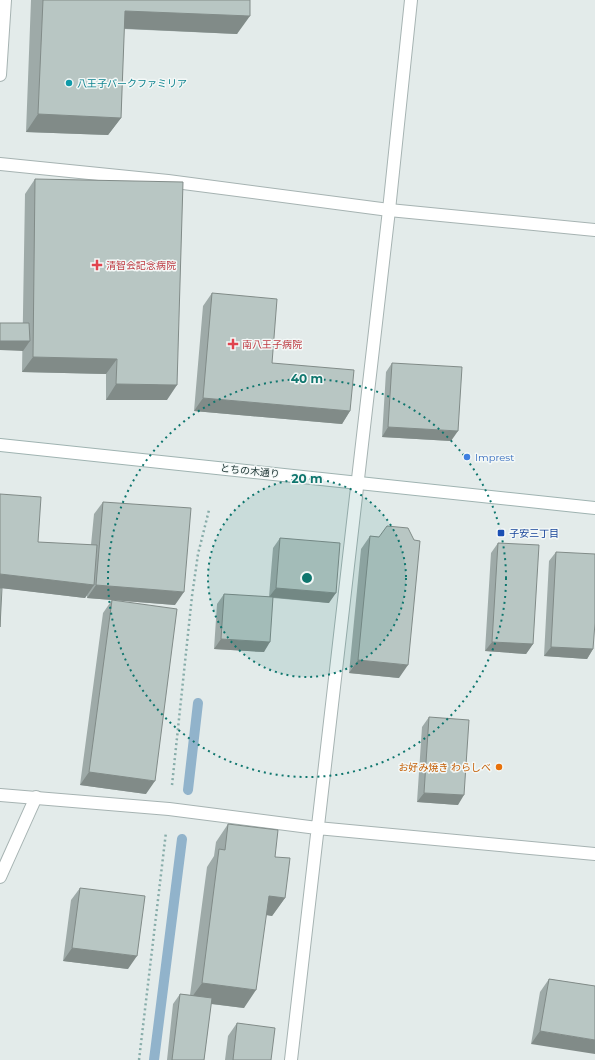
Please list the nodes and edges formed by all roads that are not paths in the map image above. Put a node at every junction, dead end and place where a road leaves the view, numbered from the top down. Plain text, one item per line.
1 (5, 0) edge
2 (411, 0) edge
3 (0, 75) edge
4 (0, 164) edge
5 (389, 210) junction
6 (595, 230) edge
7 (0, 445) edge
8 (357, 483) junction
9 (595, 508) edge
10 (0, 794) edge
11 (36, 797) junction
12 (317, 828) junction
13 (595, 854) edge
14 (0, 878) edge
15 (291, 1060) edge

1 - 3 street
2 - 5 street
4 - 5 street
5 - 6 street
5 - 8 street
7 - 8 street, とちの木通り
8 - 9 street, とちの木通り
8 - 12 street
10 - 11 street
11 - 12 street
11 - 14 street
12 - 13 street
12 - 15 street

